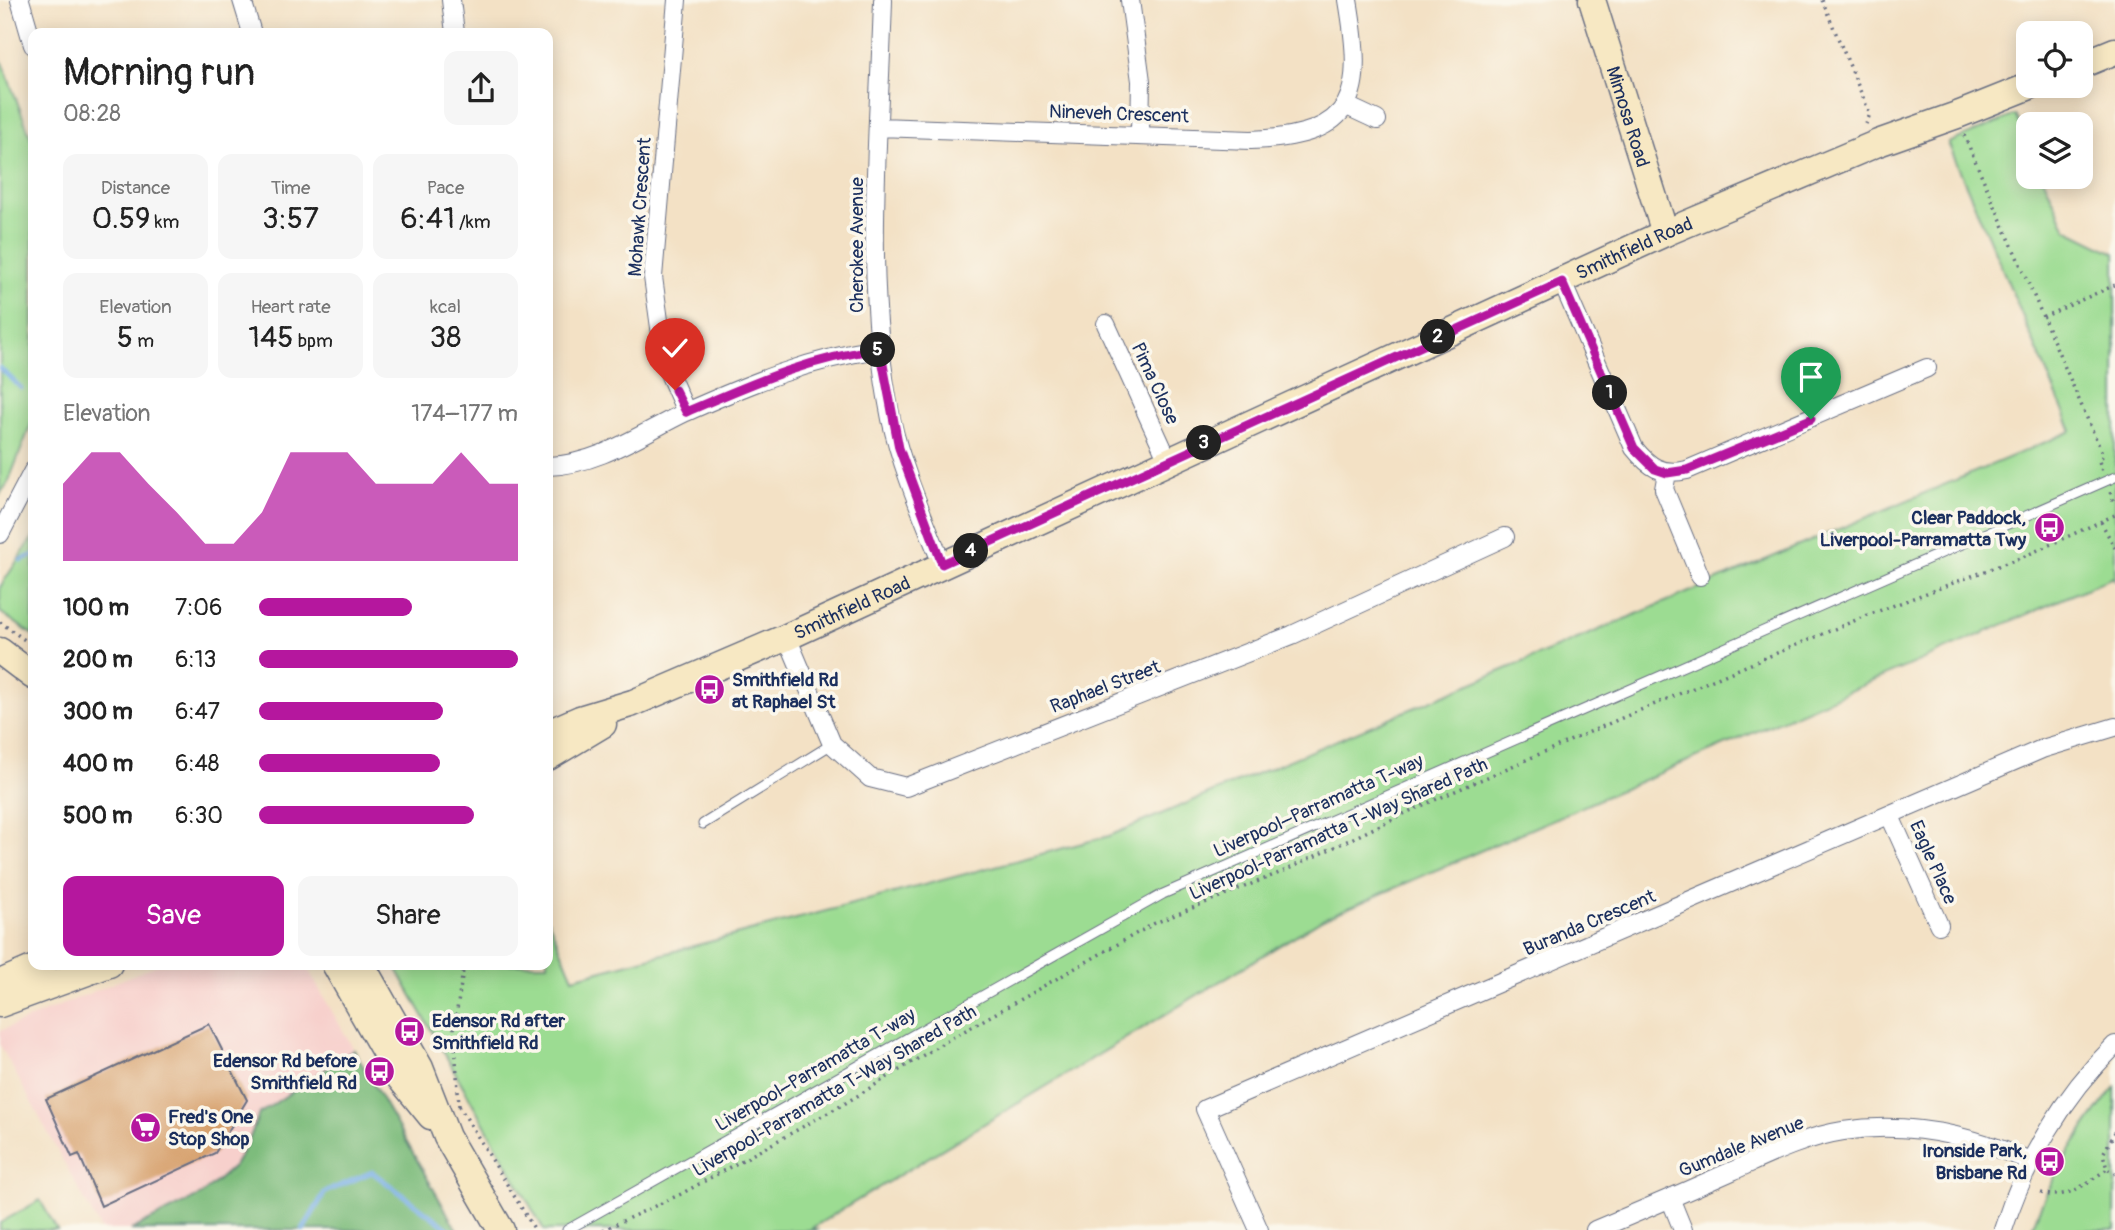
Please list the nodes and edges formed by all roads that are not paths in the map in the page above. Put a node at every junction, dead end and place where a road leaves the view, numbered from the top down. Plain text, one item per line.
1 (20, 0) edge
2 (242, 0) edge
3 (452, 0) edge
4 (677, 0) edge
5 (883, 0) edge
6 (1130, 0) edge
7 (1348, 0) edge
8 (1592, 0) edge
9 (28, 28) edge
10 (250, 28) edge
11 (455, 28) edge
12 (2115, 51) edge
13 (2093, 60) edge
14 (2016, 92) edge
15 (1347, 106) junction
16 (1377, 120) dead end
17 (879, 127) junction
18 (1140, 134) junction
19 (1664, 233) junction
20 (1562, 282) junction
21 (1106, 324) dead end
22 (880, 349) junction
23 (1927, 368) dead end
24 (686, 412) junction
25 (1168, 460) junction
26 (553, 466) edge
27 (1667, 473) junction
28 (2115, 477) edge
29 (28, 481) edge
30 (0, 534) edge
31 (1504, 537) dead end
32 (942, 564) junction
33 (1700, 576) dead end
34 (787, 637) junction
35 (0, 651) edge
36 (28, 672) edge
37 (633, 703) junction
38 (2115, 727) edge
39 (553, 731) edge
40 (832, 744) junction
41 (553, 754) edge
42 (1890, 816) junction
43 (703, 824) dead end
44 (1939, 925) dead end
45 (30, 970) edge
46 (93, 970) edge
47 (338, 970) edge
48 (364, 970) edge
49 (0, 983) edge
50 (0, 1004) edge
51 (2115, 1045) edge
52 (447, 1137) junction
53 (2031, 1161) junction
54 (1670, 1198) junction
55 (501, 1230) edge
56 (567, 1230) edge
57 (1259, 1230) edge
58 (1595, 1230) edge
59 (1683, 1230) edge
60 (2003, 1230) edge

1 - 9 street
2 - 10 street
3 - 11 street
4 - 24 street, Mohawk Crescent
5 - 17 street, Cherokee Avenue
6 - 18 street
7 - 15 street
8 - 19 main road, Mimosa Road
12 - 13 main road
14 - 19 main road, Smithfield Road
15 - 16 street
15 - 18 street, Nineveh Crescent
17 - 18 street, Nineveh Crescent
17 - 22 street, Cherokee Avenue
19 - 20 main road, Smithfield Road
20 - 25 main road, Smithfield Road
20 - 27 street
21 - 25 street, Pima Close
22 - 24 street
22 - 32 street, Cherokee Avenue
23 - 27 street
24 - 26 street
25 - 32 main road, Smithfield Road
27 - 33 street
28 - 56 lane, Liverpool–Parramatta T-way
29 - 30 street
31 - 40 street, Raphael Street
32 - 34 main road, Smithfield Road
34 - 37 main road, Smithfield Road
34 - 40 street, Raphael Street
35 - 36 main road
37 - 39 main road, Smithfield Road
37 - 41 main road, Smithfield Road
38 - 42 street, Buranda Crescent
40 - 43 lane
42 - 44 street, Eagle Place
42 - 57 street, Buranda Crescent
45 - 49 main road
46 - 50 main road
47 - 52 main road
48 - 52 main road
51 - 53 street
52 - 55 main road
53 - 54 street, Gumdale Avenue
53 - 60 street
54 - 58 street, Gumdale Avenue
54 - 59 street

